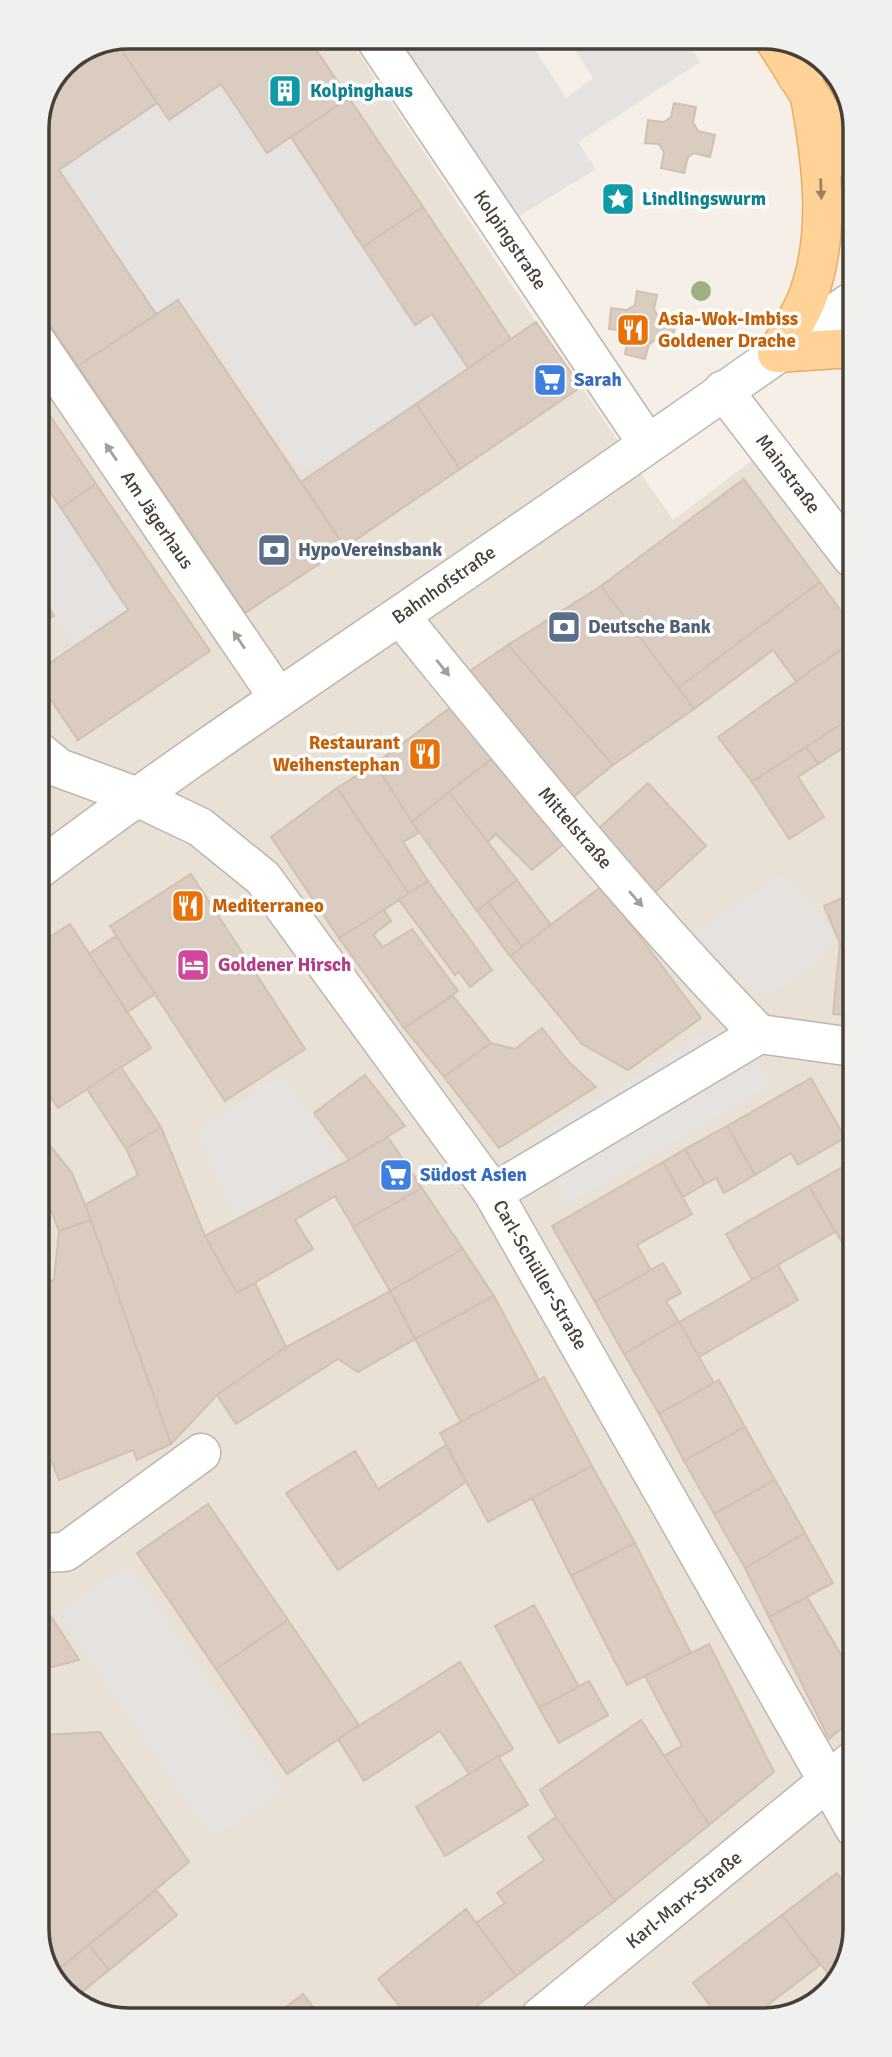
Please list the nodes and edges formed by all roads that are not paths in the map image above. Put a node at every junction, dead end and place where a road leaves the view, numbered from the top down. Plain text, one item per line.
1 (382, 49) edge
2 (787, 53) edge
3 (809, 76) edge
4 (841, 114) edge
5 (843, 144) edge
6 (843, 308) edge
7 (843, 349) edge
8 (777, 353) junction
9 (49, 361) edge
10 (723, 390) junction
11 (648, 443) junction
12 (843, 546) edge
13 (400, 616) junction
14 (278, 697) junction
15 (49, 760) edge
16 (135, 796) junction
17 (49, 862) edge
18 (759, 1034) junction
19 (843, 1045) edge
20 (493, 1193) junction
21 (201, 1453) dead end
22 (49, 1553) edge
23 (842, 1771) edge
24 (551, 2008) edge

1 - 11 street, Kolpingstraße
2 - 3 main road
3 - 4 main road
3 - 5 main road
3 -> 8 main road
6 - 8 street, Bahnhofstraße
7 - 8 main road
8 - 10 street, Bahnhofstraße
14 -> 9 street, Am Jägerhaus
10 - 11 street, Bahnhofstraße
10 - 12 street, Mainstraße
11 - 13 street, Bahnhofstraße
13 - 14 street, Bahnhofstraße
13 -> 18 street, Mittelstraße
14 - 16 street, Bahnhofstraße
15 - 16 street, Carl-Schüller-Straße
16 - 17 street, Bahnhofstraße
16 - 20 street, Carl-Schüller-Straße
18 - 19 street
18 - 20 street
20 - 23 street, Carl-Schüller-Straße
21 - 22 street
23 - 24 street, Karl-Marx-Straße

